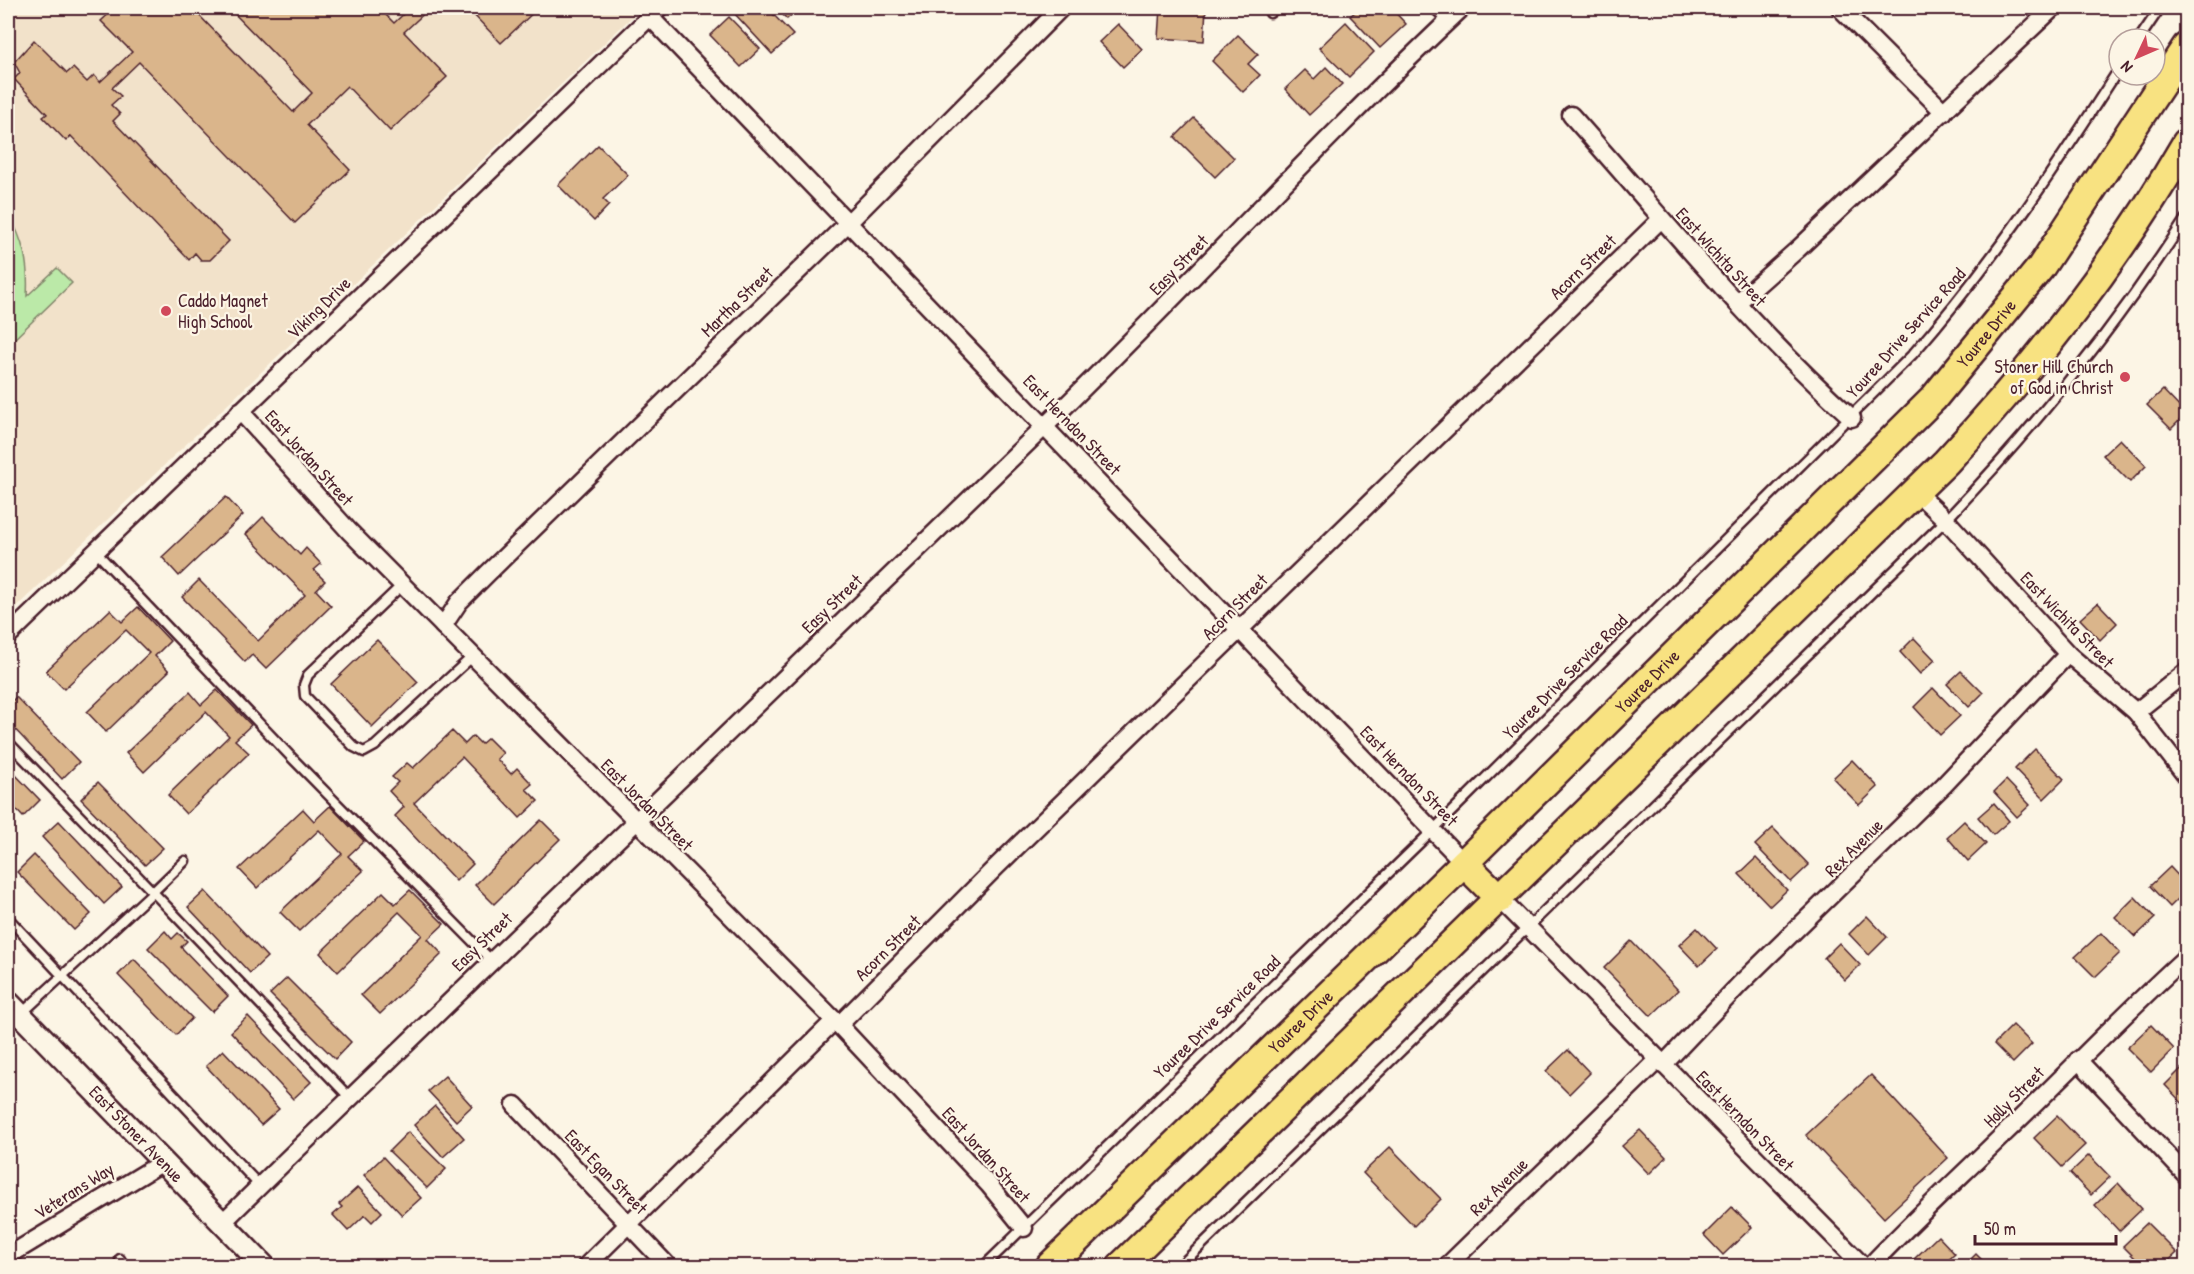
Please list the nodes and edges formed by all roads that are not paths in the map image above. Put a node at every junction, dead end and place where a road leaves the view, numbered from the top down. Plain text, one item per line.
1 (1060, 8) edge
2 (1434, 8) edge
3 (1462, 8) edge
4 (1840, 8) edge
5 (2053, 8) edge
6 (2160, 8) edge
7 (654, 12) edge
8 (1448, 21) junction
9 (2147, 27) edge
10 (2187, 47) edge
11 (2107, 87) edge
12 (1944, 112) junction
13 (1571, 115) dead end
14 (2187, 143) edge
15 (2187, 218) edge
16 (1660, 220) junction
17 (849, 222) junction
18 (1737, 303) junction
19 (240, 411) junction
20 (1852, 418) junction
21 (1046, 425) junction
22 (1916, 492) junction
23 (1946, 520) junction
24 (95, 551) junction
25 (402, 585) junction
26 (442, 626) junction
27 (1241, 628) junction
28 (8, 636) edge
29 (2068, 654) junction
30 (472, 656) junction
31 (2187, 672) edge
32 (2136, 712) junction
33 (8, 742) edge
34 (2187, 776) edge
35 (634, 821) junction
36 (1433, 830) junction
37 (185, 861) dead end
38 (1464, 863) junction
39 (153, 892) junction
40 (1500, 899) junction
41 (8, 918) edge
42 (1527, 928) junction
43 (2187, 957) edge
44 (491, 960) junction
45 (64, 976) junction
46 (14, 1009) edge
47 (837, 1023) junction
48 (2078, 1060) junction
49 (1661, 1063) junction
50 (350, 1098) junction
51 (515, 1105) dead end
52 (163, 1162) junction
53 (2187, 1175) edge
54 (260, 1186) junction
55 (222, 1223) junction
56 (630, 1225) junction
57 (1024, 1228) junction
58 (8, 1256) edge
59 (264, 1266) edge
60 (586, 1266) edge
61 (668, 1266) edge
62 (984, 1266) edge
63 (1050, 1266) edge
64 (1121, 1266) edge
65 (1180, 1266) edge
66 (1447, 1266) edge
67 (1863, 1266) edge
68 (1870, 1266) edge

1 - 17 street, Martha Street
2 - 8 lane
3 - 8 street, Easy Street
4 - 12 street
5 - 12 street
6 - 9 lane
7 - 17 street, East Herndon Street
7 - 19 street, Viking Drive
8 - 21 street, Easy Street
10 - 38 main road, Youree Drive
11 - 20 lane, Youree Drive Service Road
12 - 18 street
13 - 16 street, East Wichita Street
14 - 22 main road
15 - 23 lane
16 - 18 street, East Wichita Street
16 - 27 street, Acorn Street
17 - 21 street, East Herndon Street
17 - 26 street, Martha Street
18 - 20 street, East Wichita Street
19 - 24 street, Viking Drive
19 - 25 street, East Jordan Street
20 - 36 lane, Youree Drive Service Road
21 - 27 street, East Herndon Street
21 - 35 street, Easy Street
22 - 23 street, East Wichita Street
22 - 40 main road
23 - 29 street, East Wichita Street
23 - 42 lane
24 - 28 street, Viking Drive
24 - 44 lane
25 - 26 street, East Jordan Street
25 - 30 lane
26 - 30 street, East Jordan Street
27 - 36 street, East Herndon Street
27 - 47 street, Acorn Street
29 - 32 street, East Wichita Street
29 - 49 street, Rex Avenue
30 - 35 street, East Jordan Street
31 - 32 street
32 - 34 street, East Wichita Street
33 - 39 lane
35 - 44 street, Easy Street
35 - 47 street, East Jordan Street
36 - 38 street, East Herndon Street
36 - 57 lane, Youree Drive Service Road
37 - 39 lane
38 - 40 main road
38 - 63 main road, Youree Drive
39 - 45 lane
39 - 50 lane
40 - 42 street, East Herndon Street
40 - 64 main road
41 - 45 lane
42 - 49 street, East Herndon Street
42 - 65 lane
43 - 48 street, Holly Street
44 - 50 street, Easy Street
45 - 46 lane
45 - 54 lane
46 - 52 street, East Stoner Avenue
47 - 56 street, Acorn Street
47 - 57 street, East Jordan Street
48 - 53 street
48 - 68 street, Holly Street
49 - 66 street, Rex Avenue
49 - 67 street, East Herndon Street
50 - 54 street, Easy Street
51 - 56 street, East Egan Street
52 - 55 street, East Stoner Avenue
52 - 58 street, Veterans Way
54 - 55 street, Easy Street
55 - 59 street, East Stoner Avenue
56 - 60 street, Acorn Street
56 - 61 street, East Egan Street
57 - 62 lane, Youree Drive Service Road

